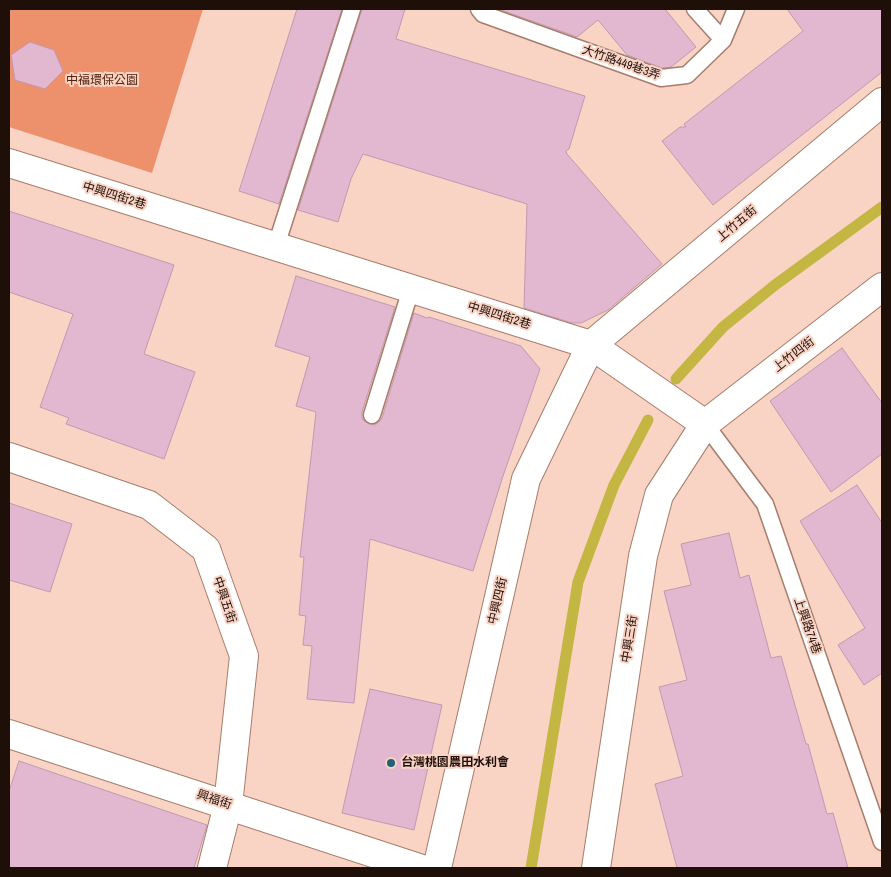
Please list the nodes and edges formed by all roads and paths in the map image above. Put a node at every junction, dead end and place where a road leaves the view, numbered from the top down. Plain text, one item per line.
1 (352, 9) edge
2 (479, 9) edge
3 (695, 9) edge
4 (736, 9) edge
5 (723, 40) junction
6 (882, 102) edge
7 (9, 163) edge
8 (276, 246) junction
9 (882, 287) edge
10 (411, 288) junction
11 (591, 345) junction
12 (372, 415) dead end
13 (705, 424) junction
14 (9, 457) edge
15 (9, 734) edge
16 (228, 805) junction
17 (882, 842) edge
18 (212, 868) edge
19 (419, 868) edge
20 (437, 868) edge
21 (596, 868) edge

1 - 8 lane
2 - 5 lane, 大竹路449巷3弄
3 - 5 lane
4 - 5 lane, 大竹路449巷3弄
6 - 11 street, 上竹五街
7 - 8 street, 中興四街2巷
8 - 10 street, 中興四街2巷
9 - 13 street, 上竹四街
10 - 11 street, 中興四街2巷
10 - 12 lane
11 - 13 street, 中興四街2巷
11 - 20 street, 中興四街
13 - 17 lane, 上興路74巷
13 - 21 street, 中興三街
14 - 16 street, 中興五街
15 - 16 street, 興福街
16 - 18 street, 中興五街
16 - 19 street, 興福街

